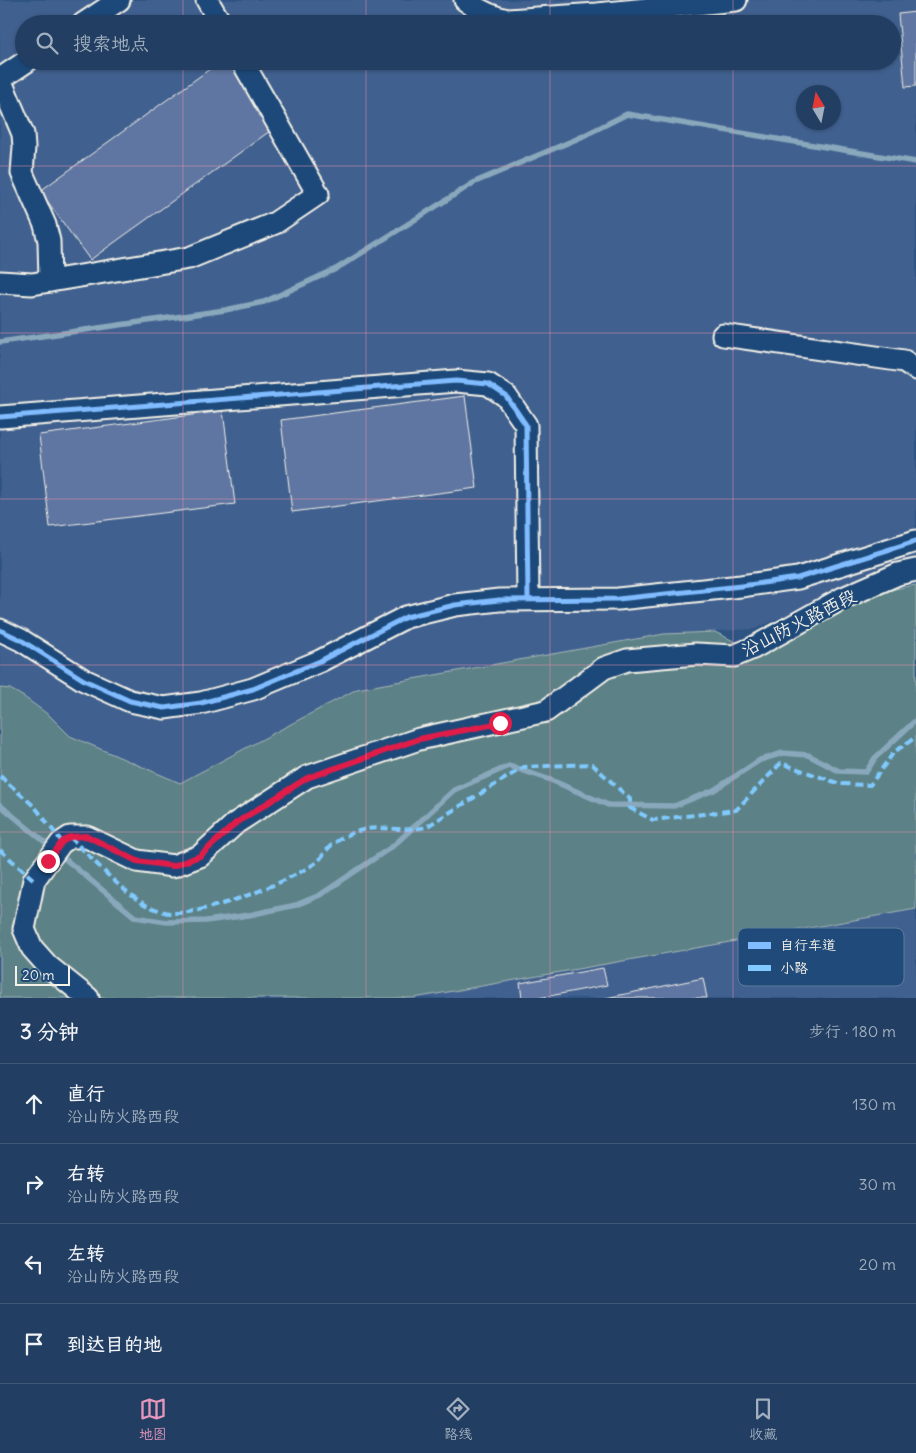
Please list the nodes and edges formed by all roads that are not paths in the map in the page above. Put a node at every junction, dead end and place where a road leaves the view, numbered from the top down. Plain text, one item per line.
1 (119, 0) edge
2 (207, 0) edge
3 (465, 0) edge
4 (736, 0) edge
5 (96, 15) edge
6 (216, 15) edge
7 (488, 15) edge
8 (582, 15) edge
9 (15, 69) edge
10 (247, 70) edge
11 (50, 281) junction
12 (0, 282) edge
13 (723, 335) dead end
14 (916, 369) edge
15 (0, 417) edge
16 (916, 541) edge
17 (916, 570) edge
18 (528, 599) junction
19 (0, 630) edge
20 (88, 998) edge

1 - 5 street
2 - 6 street
3 - 7 street
4 - 8 street
9 - 11 street
10 - 11 street
11 - 12 street
13 - 14 street
15 - 18 street
16 - 18 street
17 - 20 street, 沿山防火路西段
18 - 19 street

